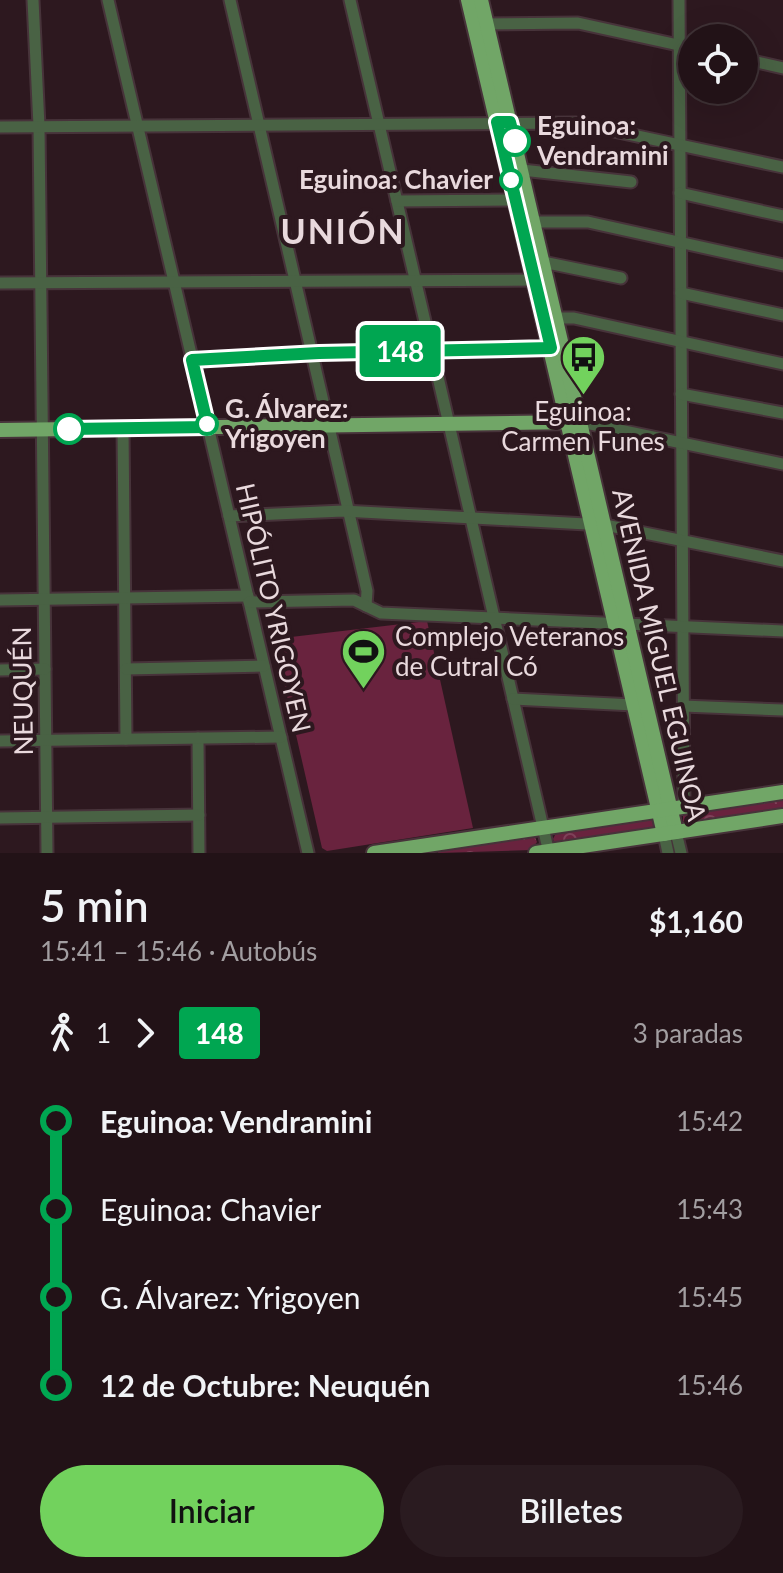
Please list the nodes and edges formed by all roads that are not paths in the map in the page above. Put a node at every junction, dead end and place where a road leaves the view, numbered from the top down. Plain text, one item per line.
1 (33, 0) edge
2 (108, 0) edge
3 (230, 0) edge
4 (350, 0) edge
5 (468, 0) edge
6 (481, 0) edge
7 (679, 0) edge
8 (480, 24) junction
9 (679, 24) edge
10 (678, 45) edge
11 (758, 62) edge
12 (783, 68) edge
13 (680, 104) edge
14 (504, 122) junction
15 (378, 123) junction
16 (137, 124) junction
17 (258, 124) junction
18 (39, 126) junction
19 (0, 127) edge
20 (680, 144) junction
21 (783, 167) edge
22 (522, 170) junction
23 (631, 182) dead end
24 (680, 193) junction
25 (516, 200) junction
26 (397, 201) junction
27 (783, 216) edge
28 (527, 222) junction
29 (681, 242) junction
30 (543, 262) junction
31 (783, 265) edge
32 (621, 278) dead end
33 (415, 280) junction
34 (541, 280) junction
35 (294, 281) junction
36 (174, 282) junction
37 (0, 283) edge
38 (41, 283) junction
39 (681, 293) junction
40 (783, 315) edge
41 (550, 318) junction
42 (681, 341) junction
43 (551, 348) junction
44 (431, 351) junction
45 (310, 353) junction
46 (192, 360) junction
47 (783, 364) edge
48 (681, 394) junction
49 (783, 413) edge
50 (575, 422) junction
51 (448, 423) junction
52 (327, 425) junction
53 (208, 427) junction
54 (123, 428) junction
55 (42, 429) junction
56 (0, 430) edge
57 (682, 442) junction
58 (783, 464) edge
59 (348, 511) junction
60 (229, 516) junction
61 (470, 516) junction
62 (598, 524) junction
63 (682, 540) junction
64 (783, 561) edge
65 (125, 598) junction
66 (44, 599) junction
67 (248, 599) junction
68 (0, 600) edge
69 (366, 606) junction
70 (494, 618) junction
71 (621, 623) junction
72 (683, 626) junction
73 (783, 631) edge
74 (264, 666) junction
75 (45, 669) junction
76 (126, 669) junction
77 (0, 670) edge
78 (513, 699) junction
79 (634, 705) junction
80 (683, 706) junction
81 (783, 710) edge
82 (281, 737) junction
83 (198, 738) junction
84 (126, 739) junction
85 (46, 740) junction
86 (0, 741) edge
87 (783, 792) edge
88 (671, 809) junction
89 (199, 815) junction
90 (783, 816) edge
91 (0, 818) edge
92 (46, 818) junction
93 (543, 828) junction
94 (670, 833) junction
95 (424, 849) edge
96 (544, 852) edge
97 (47, 853) edge
98 (199, 853) edge
99 (308, 853) edge
100 (374, 853) edge
101 (668, 853) edge
102 (681, 853) edge

1 - 18 street, NEUQUÉN
2 - 16 street, HIPÓLITO YRIGOYEN
3 - 17 street
4 - 15 street
5 - 8 main road, AVENIDA MIGUEL EGUINOA
6 - 8 main road, AVENIDA MIGUEL EGUINOA
7 - 9 street
8 - 10 street
8 - 14 main road, AVENIDA MIGUEL EGUINOA
11 - 12 street
13 - 20 street
14 - 15 street
14 - 20 street
14 - 22 main road, AVENIDA MIGUEL EGUINOA
14 - 25 main road, AVENIDA MIGUEL EGUINOA
15 - 17 street
15 - 26 street
16 - 17 street
16 - 18 street
16 - 36 street, HIPÓLITO YRIGOYEN
17 - 35 street
18 - 19 street
18 - 38 street, NEUQUÉN
20 - 21 street
20 - 24 street
22 - 23 street
22 - 28 main road, AVENIDA MIGUEL EGUINOA
24 - 27 street
24 - 29 street
25 - 26 street
25 - 28 main road, AVENIDA MIGUEL EGUINOA
26 - 33 street
28 - 29 street
28 - 30 main road, AVENIDA MIGUEL EGUINOA
28 - 34 main road, AVENIDA MIGUEL EGUINOA
29 - 31 street
29 - 39 street
30 - 32 street
30 - 34 main road, AVENIDA MIGUEL EGUINOA
33 - 34 street
33 - 35 street
33 - 44 street
34 - 41 main road, AVENIDA MIGUEL EGUINOA
35 - 36 street
35 - 45 street
36 - 38 street
36 - 46 street, HIPÓLITO YRIGOYEN
37 - 38 street
38 - 55 street, NEUQUÉN
39 - 40 street
39 - 42 street
41 - 42 street
41 - 43 main road, AVENIDA MIGUEL EGUINOA
41 - 50 main road, AVENIDA MIGUEL EGUINOA
42 - 47 street
42 - 48 street
43 - 44 street
43 - 50 main road, AVENIDA MIGUEL EGUINOA
44 - 45 street
44 - 51 street
45 - 46 street
45 - 52 street
46 - 53 street, HIPÓLITO YRIGOYEN
48 - 49 street
48 - 57 street
50 - 51 main road
50 - 57 street
50 - 62 main road, AVENIDA MIGUEL EGUINOA
51 - 52 main road
51 - 61 street
52 - 53 main road
52 - 59 street
53 - 54 main road
53 - 60 street, HIPÓLITO YRIGOYEN
54 - 55 main road
54 - 65 street
55 - 56 main road
55 - 66 street, NEUQUÉN
57 - 58 street
57 - 63 street
59 - 60 street
59 - 61 street
59 - 69 street
60 - 67 street, HIPÓLITO YRIGOYEN
61 - 62 street
61 - 70 street
62 - 63 street
62 - 71 main road, AVENIDA MIGUEL EGUINOA
63 - 64 street
63 - 72 street
65 - 66 street
65 - 67 street
65 - 76 street
66 - 68 street
66 - 75 street, NEUQUÉN
67 - 69 street
67 - 74 street, HIPÓLITO YRIGOYEN
69 - 70 street
70 - 71 street
70 - 78 street
71 - 72 street
71 - 79 main road, AVENIDA MIGUEL EGUINOA
71 - 88 main road, AVENIDA MIGUEL EGUINOA
72 - 73 street
72 - 80 street
74 - 76 street
74 - 82 street, HIPÓLITO YRIGOYEN
75 - 77 street
75 - 85 street, NEUQUÉN
76 - 84 street
78 - 79 street
78 - 93 street
79 - 88 main road, AVENIDA MIGUEL EGUINOA
80 - 81 street
80 - 88 street
82 - 83 street
82 - 99 street, HIPÓLITO YRIGOYEN
83 - 84 street
83 - 89 street
84 - 85 street
85 - 86 street
85 - 92 street, NEUQUÉN
87 - 88 main road
88 - 93 main road
88 - 94 main road, AVENIDA MIGUEL EGUINOA
89 - 92 street
89 - 98 street
90 - 94 main road
91 - 92 street
92 - 97 street, NEUQUÉN
93 - 95 main road
93 - 96 street
94 - 96 main road
94 - 101 street, AVENIDA MIGUEL EGUINOA
94 - 102 street, AVENIDA MIGUEL EGUINOA
95 - 100 main road

